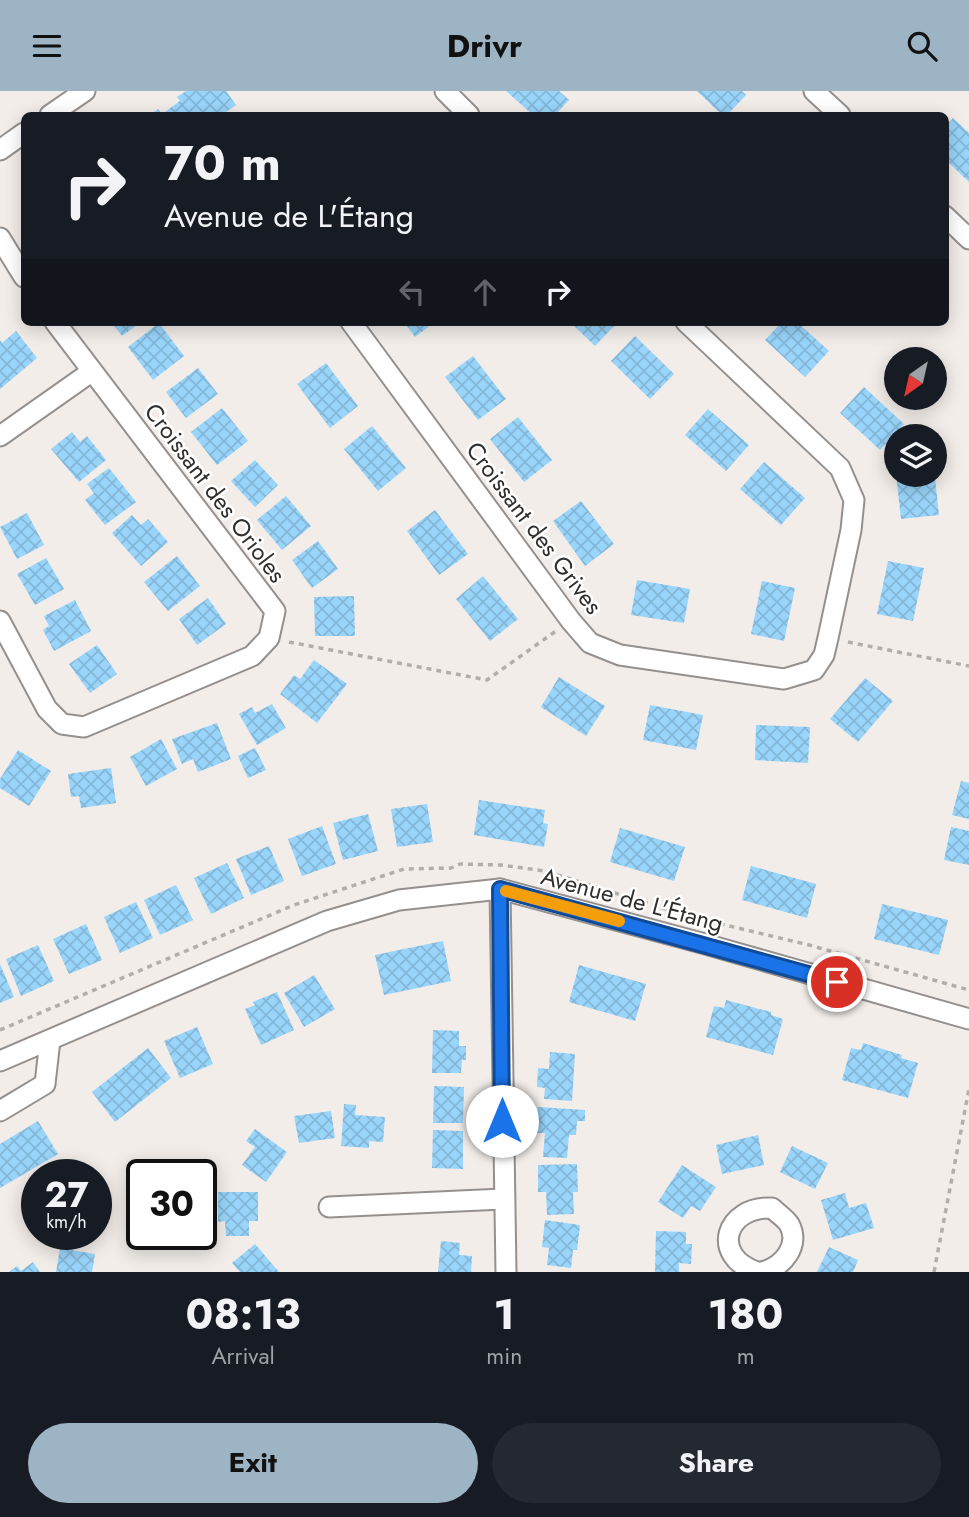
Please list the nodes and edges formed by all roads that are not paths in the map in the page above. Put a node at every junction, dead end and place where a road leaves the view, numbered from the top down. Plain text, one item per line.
1 (85, 91) edge
2 (445, 91) edge
3 (814, 91) edge
4 (54, 112) edge
5 (467, 112) edge
6 (837, 112) edge
7 (21, 135) edge
8 (0, 150) edge
9 (949, 220) edge
10 (0, 238) edge
11 (969, 239) edge
12 (21, 272) edge
13 (58, 326) edge
14 (354, 326) edge
15 (689, 326) edge
16 (91, 372) junction
17 (0, 436) edge
18 (0, 621) edge
19 (500, 889) junction
20 (969, 1019) edge
21 (50, 1040) junction
22 (0, 1061) edge
23 (0, 1111) edge
24 (503, 1199) junction
25 (329, 1207) dead end
26 (506, 1272) edge

1 - 4 street
2 - 5 street
3 - 6 street
7 - 8 street
9 - 11 street
10 - 12 street
13 - 16 street, Croissant des Orioles
14 - 15 street, Croissant des Grives
16 - 17 street
16 - 18 street, Croissant des Orioles
19 - 20 street, Avenue de L'Étang
19 - 21 street, Avenue de L'Étang
19 - 24 street
21 - 22 street, Avenue de L'Étang
21 - 23 street
24 - 25 street
24 - 26 street

